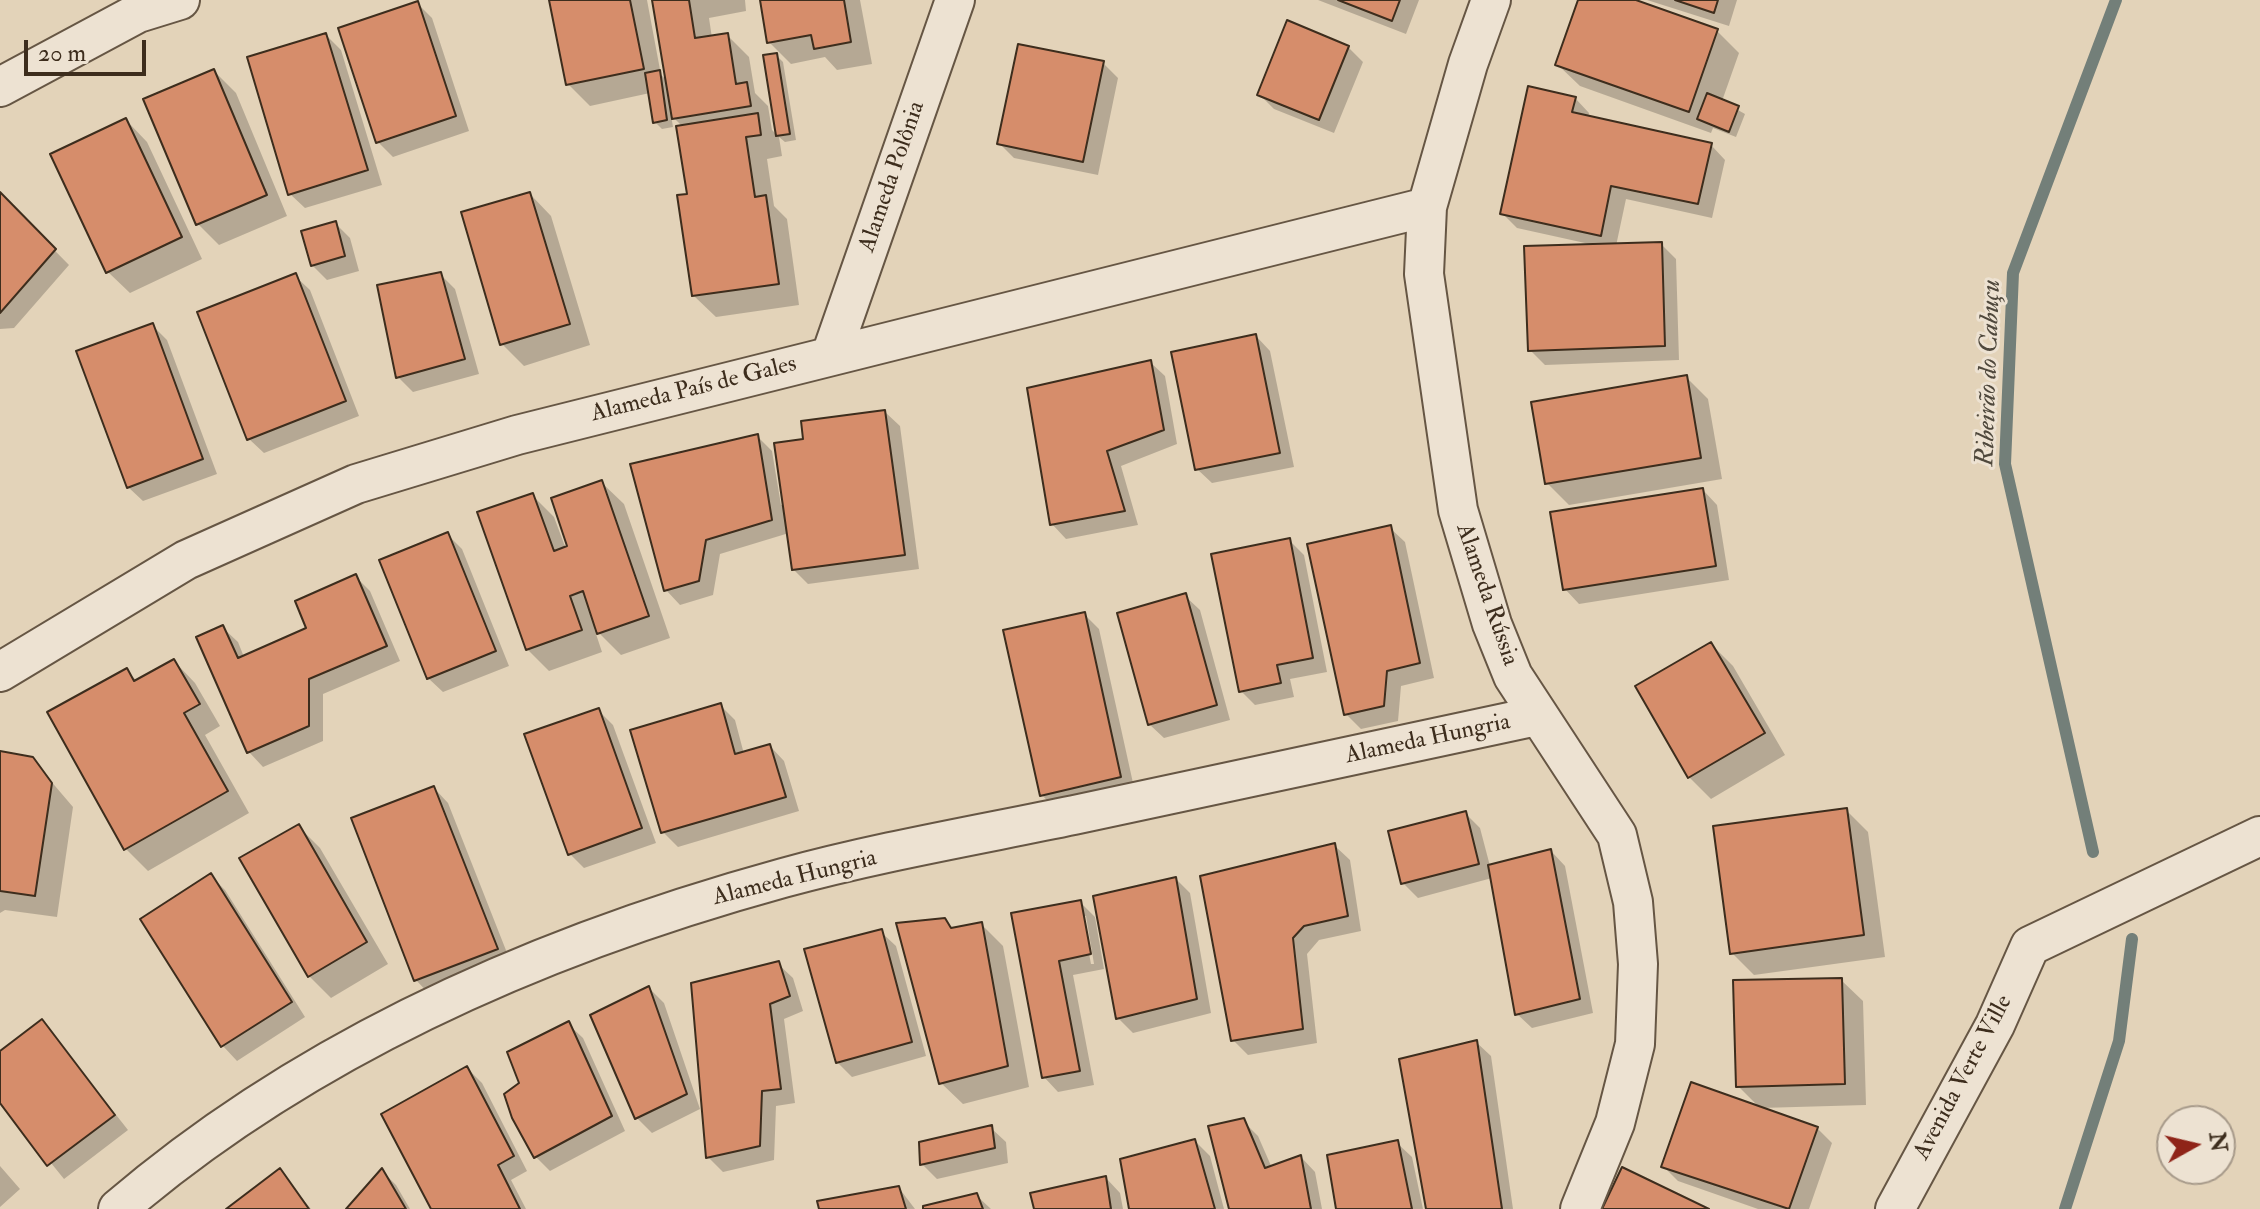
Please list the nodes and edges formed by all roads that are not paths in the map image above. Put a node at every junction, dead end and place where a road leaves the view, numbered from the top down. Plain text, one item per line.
1 (180, 0) edge
2 (955, 0) edge
3 (1491, 0) edge
4 (134, 6) edge
5 (0, 87) edge
6 (1427, 207) junction
7 (831, 355) junction
8 (0, 672) edge
9 (1537, 716) junction
10 (2260, 836) edge
11 (118, 1209) edge
12 (1580, 1209) edge
13 (1895, 1209) edge

1 - 4 street
2 - 7 street, Alameda Polônia
3 - 6 street, Alameda Rússia
4 - 5 street
6 - 7 street, Alameda País de Gales
6 - 9 street, Alameda Rússia
7 - 8 street, Alameda País de Gales
9 - 11 street, Alameda Hungria
9 - 12 street, Alameda Rússia
10 - 13 street, Avenida Verte Ville

